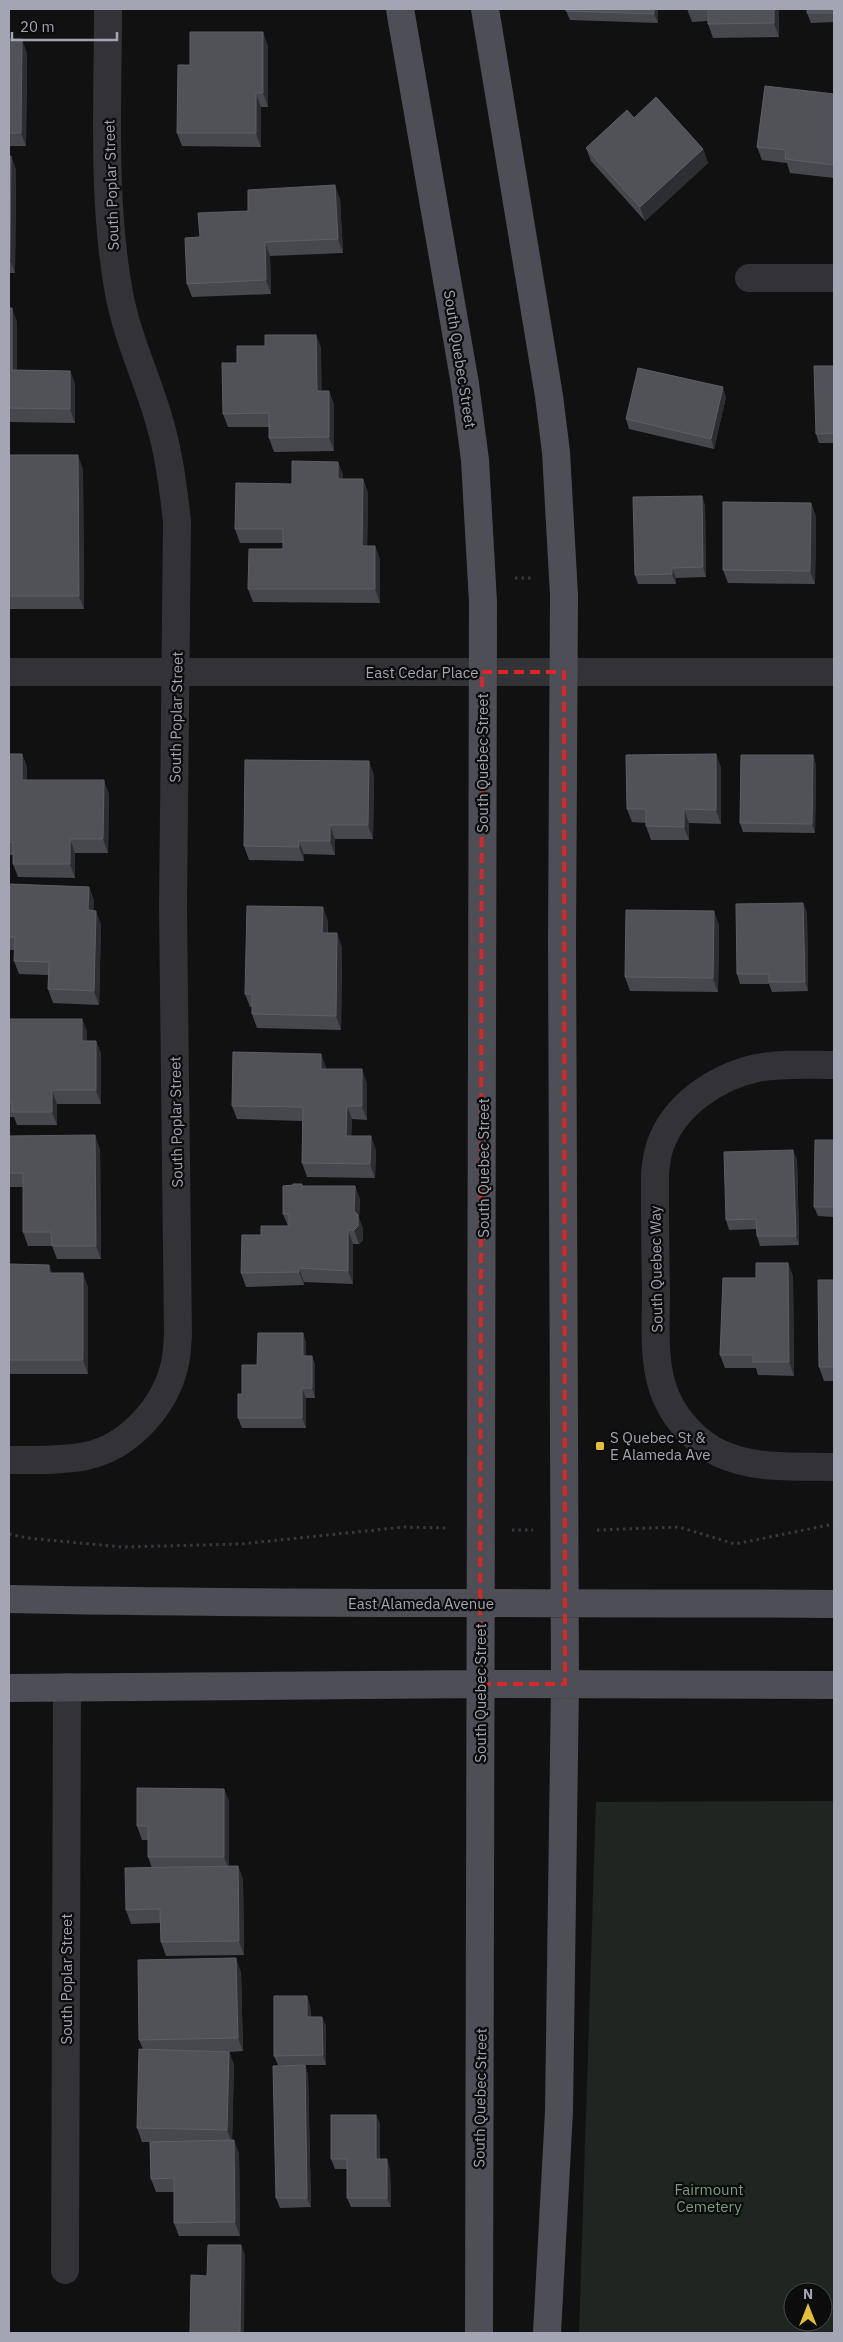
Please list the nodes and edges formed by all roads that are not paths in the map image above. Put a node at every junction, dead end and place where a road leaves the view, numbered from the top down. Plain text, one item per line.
1 (108, 9) edge
2 (400, 9) edge
3 (485, 9) edge
4 (750, 278) dead end
5 (834, 278) edge
6 (9, 672) edge
7 (177, 672) junction
8 (482, 672) junction
9 (564, 672) junction
10 (834, 672) edge
11 (834, 1065) edge
12 (9, 1460) edge
13 (834, 1467) edge
14 (9, 1599) edge
15 (564, 1602) junction
16 (481, 1603) junction
17 (834, 1604) edge
18 (480, 1684) junction
19 (565, 1684) junction
20 (834, 1685) edge
21 (66, 1687) junction
22 (9, 1688) edge
23 (65, 2270) dead end
24 (479, 2333) edge
25 (547, 2333) edge

1 - 7 street, South Poplar Street
2 - 8 main road, South Quebec Street
3 - 9 main road
4 - 5 street
6 - 7 street, East Cedar Place
7 - 8 street, East Cedar Place
7 - 12 street, South Poplar Street
8 - 9 street, East Cedar Place
8 - 16 main road, South Quebec Street
9 - 10 street, East Cedar Place
9 - 15 main road
11 - 13 street, South Quebec Way
14 - 16 main road, East Alameda Avenue
15 - 16 main road, East Alameda Avenue
15 - 17 main road, East Alameda Avenue
15 - 19 main road
16 - 18 main road, South Quebec Street
18 - 19 main road
18 - 21 main road
18 - 24 main road, South Quebec Street
19 - 20 main road
19 - 25 main road
21 - 22 main road
21 - 23 street, South Poplar Street

